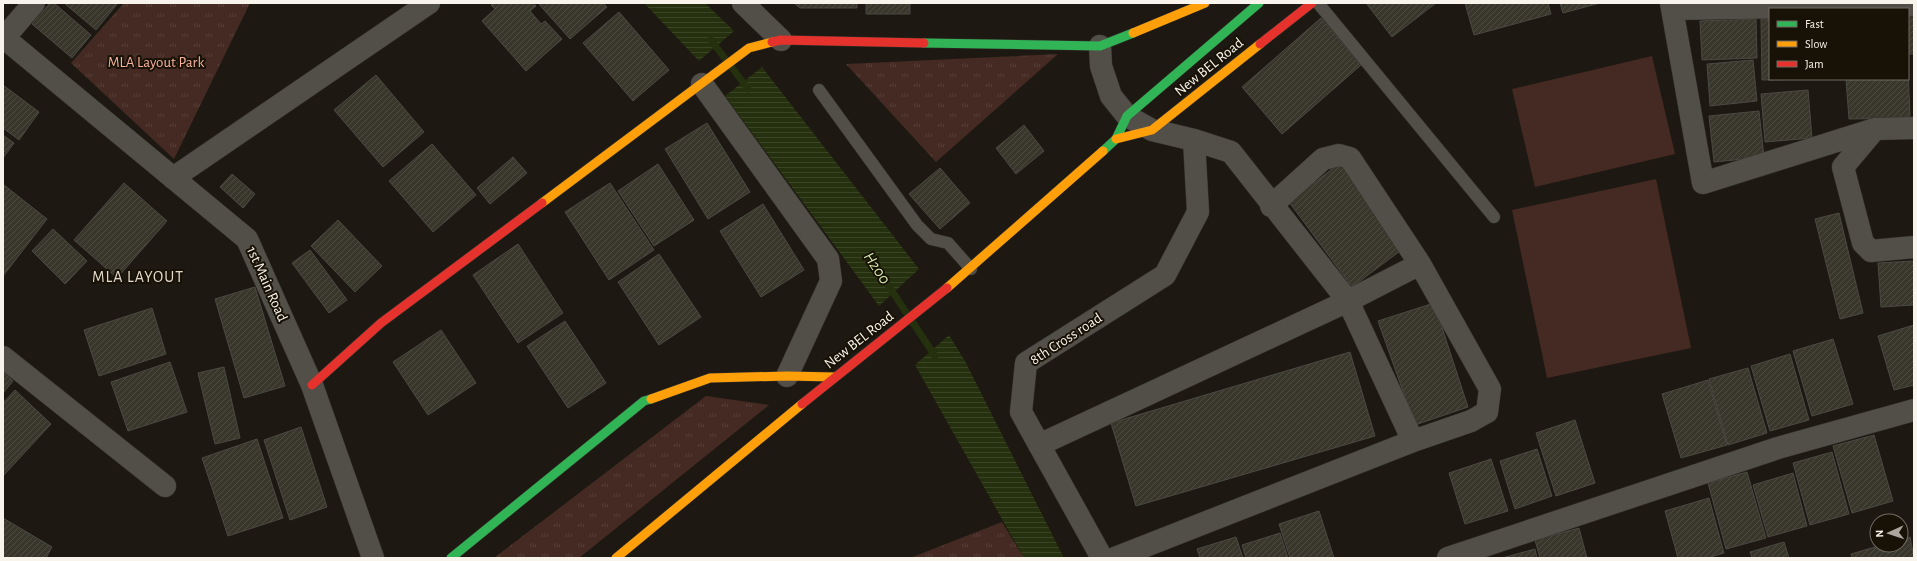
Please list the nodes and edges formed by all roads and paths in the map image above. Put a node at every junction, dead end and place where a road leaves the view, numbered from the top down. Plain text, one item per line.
1 (34, 3) edge
2 (429, 3) edge
3 (743, 3) edge
4 (1205, 3) edge
5 (1259, 3) edge
6 (1312, 3) edge
7 (1318, 3) edge
8 (1914, 5) edge
9 (1671, 6) edge
10 (3, 38) edge
11 (781, 40) junction
12 (1100, 46) junction
13 (707, 80) junction
14 (819, 90) dead end
15 (1127, 116) junction
16 (1914, 128) edge
17 (1875, 129) junction
18 (1152, 130) junction
19 (1116, 140) junction
20 (1194, 140) junction
21 (174, 178) junction
22 (1271, 206) junction
23 (1494, 217) dead end
24 (1914, 247) edge
25 (1420, 264) junction
26 (971, 269) junction
27 (1348, 301) junction
28 (3, 357) edge
29 (787, 376) junction
30 (834, 377) junction
31 (312, 385) junction
32 (1914, 410) edge
33 (1413, 441) junction
34 (1039, 445) junction
35 (165, 486) dead end
36 (624, 555) edge
37 (373, 558) edge
38 (451, 558) edge
39 (1102, 558) edge
40 (1115, 558) edge
41 (1448, 558) edge

1 - 10 street
2 - 21 street
3 - 11 street
4 - 12 street
5 - 15 street, New BEL Road
6 - 18 street, New BEL Road
7 - 23 lane
8 - 9 street
9 - 17 street
10 - 21 street, 1st Main Road
11 - 12 street
11 - 13 street
12 - 15 street
13 - 29 street
13 - 31 street
14 - 26 lane
15 - 18 street
15 - 19 street, New BEL Road
16 - 17 street
17 - 24 street
18 - 19 street, New BEL Road
18 - 20 street
19 - 26 street, New BEL Road
20 - 22 street
20 - 34 street, 8th Cross road
21 - 31 street, 1st Main Road
22 - 25 street
22 - 27 street
25 - 27 street
25 - 33 street
26 - 30 street, New BEL Road
27 - 33 street
27 - 34 street
28 - 35 street
29 - 30 street
29 - 38 street
30 - 36 street, New BEL Road
31 - 37 street, 1st Main Road
32 - 41 street
33 - 40 street
34 - 39 street, 8th Cross road

